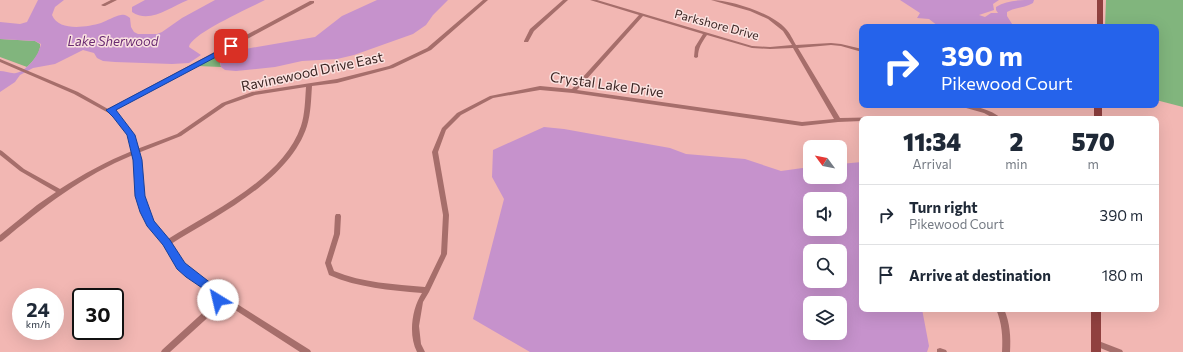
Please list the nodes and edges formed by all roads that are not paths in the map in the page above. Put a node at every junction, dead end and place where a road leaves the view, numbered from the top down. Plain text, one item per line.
1 (115, 0) edge
2 (486, 0) edge
3 (566, 0) edge
4 (592, 0) edge
5 (713, 0) edge
6 (1100, 0) edge
7 (312, 2) dead end
8 (103, 5) dead end
9 (642, 15) junction
10 (1100, 24) edge
11 (706, 34) junction
12 (526, 41) dead end
13 (794, 47) junction
14 (859, 50) edge
15 (696, 57) dead end
16 (0, 60) edge
17 (309, 86) junction
18 (573, 91) junction
19 (972, 108) edge
20 (110, 110) junction
21 (993, 116) edge
22 (838, 120) junction
23 (859, 120) edge
24 (0, 152) edge
25 (135, 152) junction
26 (60, 192) junction
27 (338, 216) dead end
28 (0, 239) edge
29 (167, 243) junction
30 (427, 290) junction
31 (218, 300) junction
32 (1001, 312) edge
33 (1096, 312) edge
34 (1096, 348) edge
35 (165, 352) edge
36 (308, 352) edge
37 (421, 352) edge
38 (1006, 352) edge
39 (1119, 352) edge

1 - 8 street
2 - 17 street, Ravinewood Drive East
3 - 12 street
4 - 9 street, Parkshore Drive
5 - 13 street
6 - 10 street
7 - 20 street
9 - 11 street, Parkshore Drive
9 - 18 street
11 - 13 street, Parkshore Drive
11 - 15 street
13 - 14 street, Parkshore Drive
13 - 22 street
16 - 20 street
17 - 25 street, Ravinewood Drive East
17 - 29 street
18 - 22 street, Crystal Lake Drive
18 - 30 street, Crystal Lake Drive
19 - 21 street
20 - 25 street
22 - 23 street, Crystal Lake Drive
24 - 26 street
25 - 26 street, Ravinewood Drive East
25 - 29 street
26 - 28 street, Ravinewood Drive East
27 - 30 street
29 - 31 street
30 - 37 street, Crystal Lake Drive
31 - 35 street
31 - 36 street
32 - 38 street
33 - 34 street
34 - 39 street

